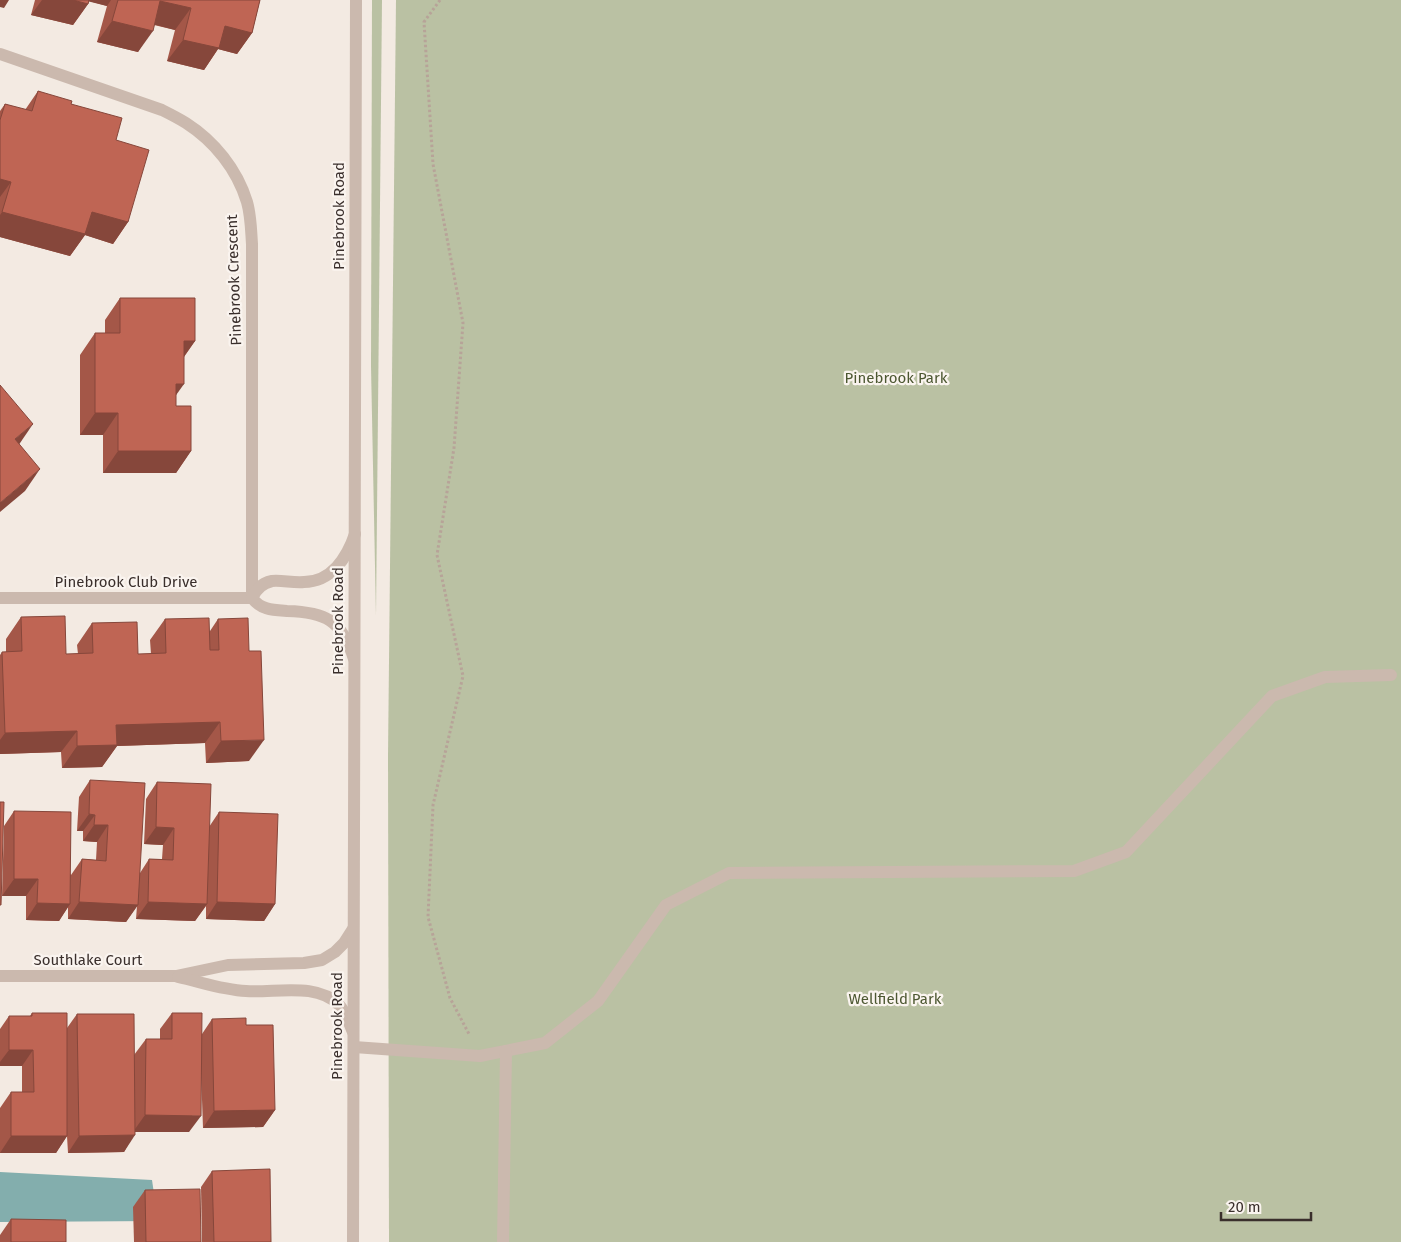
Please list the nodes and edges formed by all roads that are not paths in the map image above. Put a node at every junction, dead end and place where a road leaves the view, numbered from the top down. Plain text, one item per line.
1 (356, 0) edge
2 (0, 54) edge
3 (355, 534) junction
4 (0, 598) edge
5 (252, 598) junction
6 (355, 661) junction
7 (1391, 675) dead end
8 (353, 928) junction
9 (0, 976) edge
10 (176, 976) junction
11 (354, 1041) junction
12 (506, 1051) junction
13 (353, 1242) edge
14 (503, 1242) edge

1 - 3 street, Pinebrook Road
2 - 5 street, Pinebrook Crescent
3 - 5 street
3 - 6 street, Pinebrook Road
4 - 5 street, Pinebrook Club Drive
5 - 6 street, Pinebrook Club Drive
6 - 8 street, Pinebrook Road
7 - 12 street
8 - 10 street, Southlake Court
8 - 11 street, Pinebrook Road
9 - 10 street, Southlake Court
10 - 11 street, Southlake Court
11 - 12 street
11 - 13 street, Pinebrook Road
12 - 14 street

